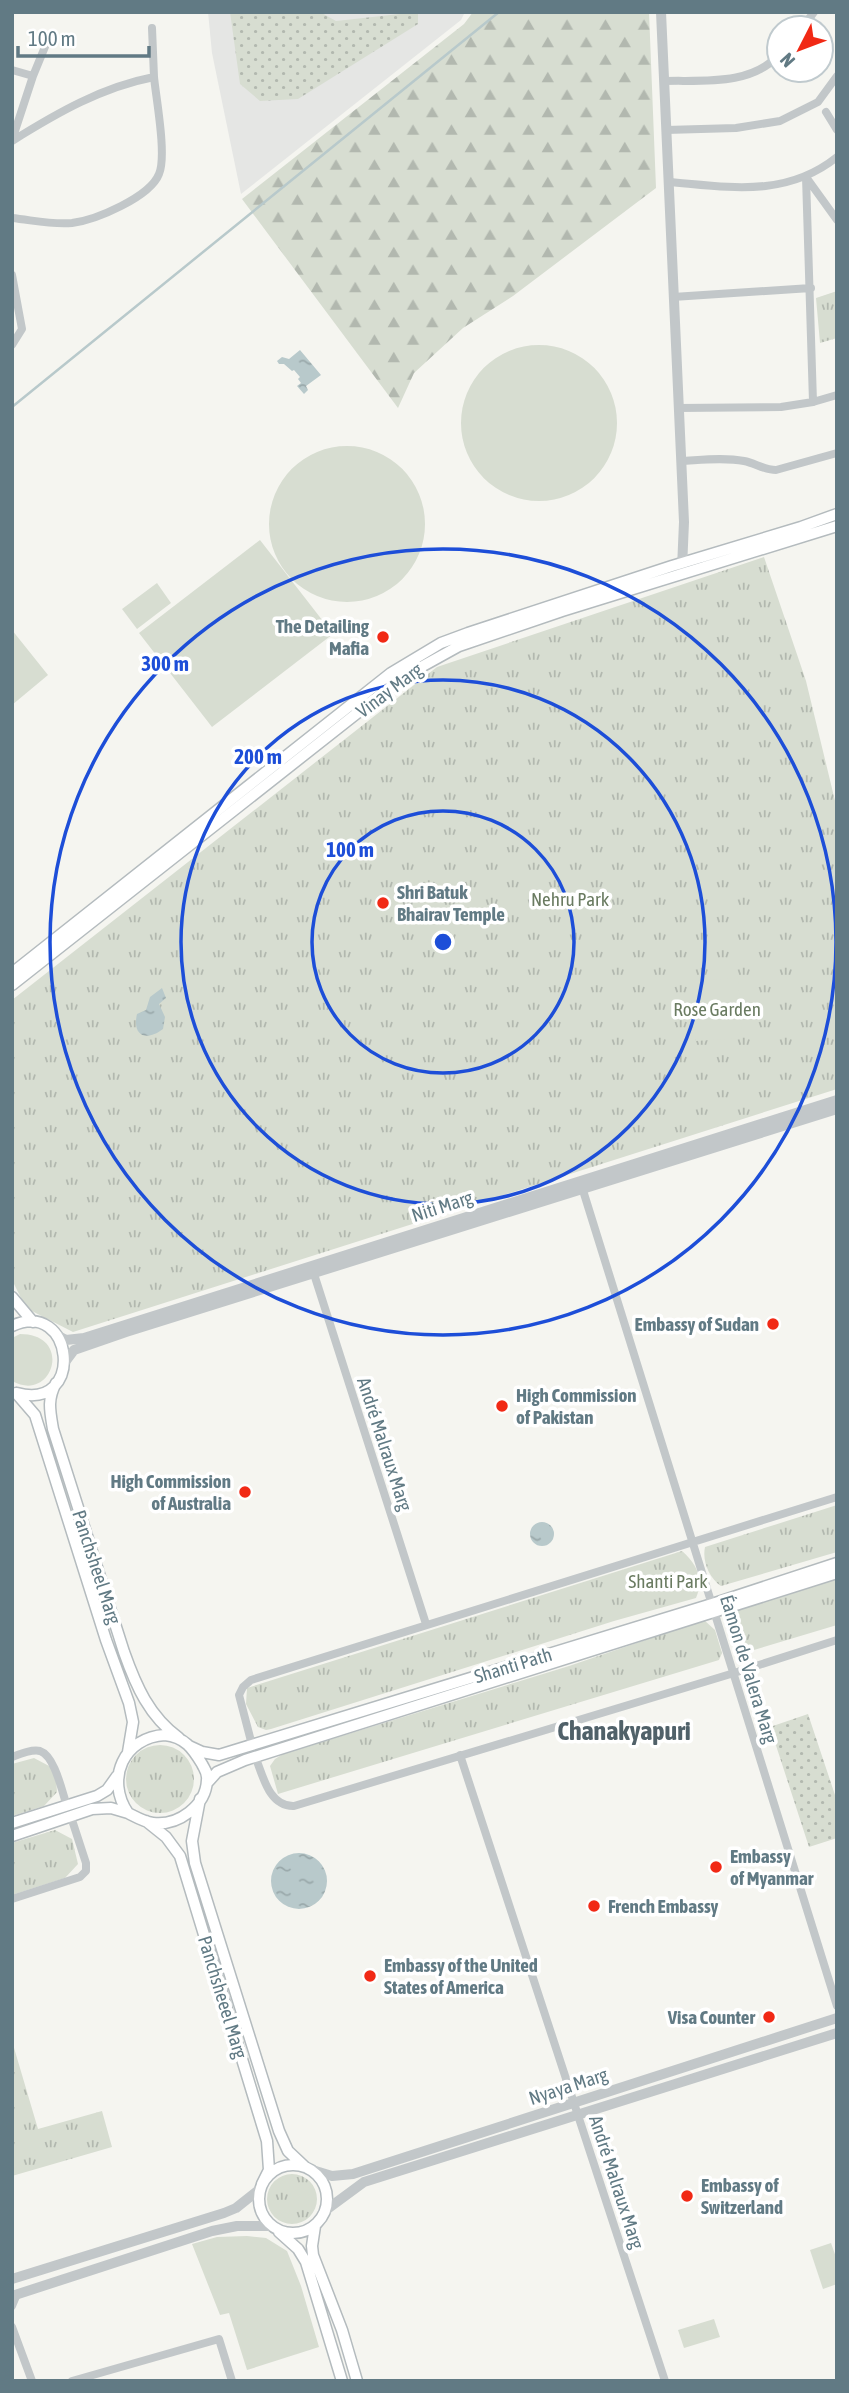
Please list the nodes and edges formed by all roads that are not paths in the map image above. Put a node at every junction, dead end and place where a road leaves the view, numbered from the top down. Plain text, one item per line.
1 (661, 12) edge
2 (152, 28) dead end
3 (49, 37) dead end
4 (765, 66) edge
5 (12, 70) edge
6 (33, 76) junction
7 (837, 76) edge
8 (154, 77) junction
9 (664, 81) junction
10 (826, 112) dead end
11 (666, 130) junction
12 (837, 130) edge
13 (12, 140) edge
14 (837, 156) edge
15 (806, 177) junction
16 (668, 183) junction
17 (12, 218) edge
18 (837, 220) edge
19 (12, 275) edge
20 (811, 288) junction
21 (673, 297) junction
22 (12, 345) edge
23 (837, 395) edge
24 (813, 402) junction
25 (678, 408) junction
26 (837, 453) edge
27 (681, 461) junction
28 (837, 514) edge
29 (837, 526) edge
30 (682, 568) junction
31 (12, 973) edge
32 (12, 985) edge
33 (837, 1100) edge
34 (837, 1109) edge
35 (581, 1186) junction
36 (314, 1274) junction
37 (12, 1297) edge
38 (33, 1322) junction
39 (12, 1326) edge
40 (57, 1335) junction
41 (65, 1362) junction
42 (56, 1383) junction
43 (14, 1392) edge
44 (837, 1497) edge
45 (693, 1541) junction
46 (837, 1563) edge
47 (837, 1573) edge
48 (714, 1608) junction
49 (426, 1624) junction
50 (837, 1640) edge
51 (734, 1673) junction
52 (179, 1738) junction
53 (189, 1746) junction
54 (253, 1750) junction
55 (128, 1752) junction
56 (460, 1755) junction
57 (12, 1757) edge
58 (117, 1776) junction
59 (208, 1782) junction
60 (200, 1799) junction
61 (69, 1811) junction
62 (128, 1813) junction
63 (146, 1821) junction
64 (12, 1823) edge
65 (12, 1836) edge
66 (12, 1899) edge
67 (837, 2006) edge
68 (837, 2018) edge
69 (837, 2033) edge
70 (574, 2102) junction
71 (578, 2114) junction
72 (307, 2168) junction
73 (261, 2187) junction
74 (326, 2210) junction
75 (315, 2226) junction
76 (274, 2228) junction
77 (12, 2279) edge
78 (14, 2295) edge
79 (12, 2306) edge
80 (12, 2318) edge
81 (12, 2327) edge
82 (32, 2381) edge
83 (72, 2381) edge
84 (232, 2381) edge
85 (342, 2381) edge
86 (357, 2381) edge
87 (664, 2381) edge

1 - 9 street
2 - 8 street
3 - 6 street
4 - 9 street
5 - 6 street
6 - 13 street
7 - 11 street
8 - 13 street
8 - 17 street
9 - 11 street
10 - 12 street
11 - 16 street
14 - 15 street
15 - 16 street
15 - 18 street
15 - 20 street
16 - 21 street
19 - 22 street
20 - 21 street
20 - 24 street
21 - 25 street
23 - 24 street
24 - 25 street
25 - 27 street
26 - 27 street
27 - 30 street
28 - 30 main road, Vinay Marg
29 - 30 main road, Vinay Marg
30 - 31 main road, Vinay Marg
30 - 32 main road, Vinay Marg
33 - 35 street, Niti Marg
34 - 35 street, Niti Marg
35 - 36 street, Niti Marg
35 - 40 street, Niti Marg
35 - 45 street, Éamon de Valera Marg
36 - 41 street, Niti Marg
36 - 49 street, André Malraux Marg
37 - 38 main road
38 - 39 main road
38 - 40 main road
40 - 41 main road
41 - 42 main road, Panchsheel Marg
42 - 43 main road
42 - 52 main road, Panchsheel Marg
43 - 55 main road, Panchsheel Marg
44 - 45 street
45 - 48 street, Éamon de Valera Marg
45 - 49 street
46 - 48 main road, Shanti Path
47 - 48 main road, Shanti Path
48 - 51 street, Éamon de Valera Marg
48 - 54 main road, Shanti Path
49 - 54 street
50 - 51 street
51 - 56 street
51 - 67 street, Éamon de Valera Marg
52 - 53 main road
52 - 55 main road
53 - 54 main road, Shanti Path
53 - 59 main road
54 - 56 street
54 - 59 main road, Shanti Path
55 - 58 main road
56 - 70 street, André Malraux Marg
57 - 61 street
58 - 61 main road
58 - 62 main road
59 - 60 main road
60 - 63 main road
60 - 72 main road
61 - 62 main road
61 - 64 main road
61 - 65 main road
61 - 66 street
62 - 63 main road
63 - 73 main road, Panchsheeel Marg
68 - 70 street, Nyaya Marg
69 - 71 street, Nyaya Marg
70 - 71 street, André Malraux Marg
70 - 72 street, Nyaya Marg
71 - 74 street, Nyaya Marg
71 - 87 street, André Malraux Marg
72 - 73 main road
72 - 74 main road
73 - 76 main road
73 - 77 street
74 - 75 main road
75 - 76 main road
75 - 86 main road
76 - 78 street
76 - 85 main road
78 - 79 street
80 - 81 street
81 - 82 street
83 - 84 street

